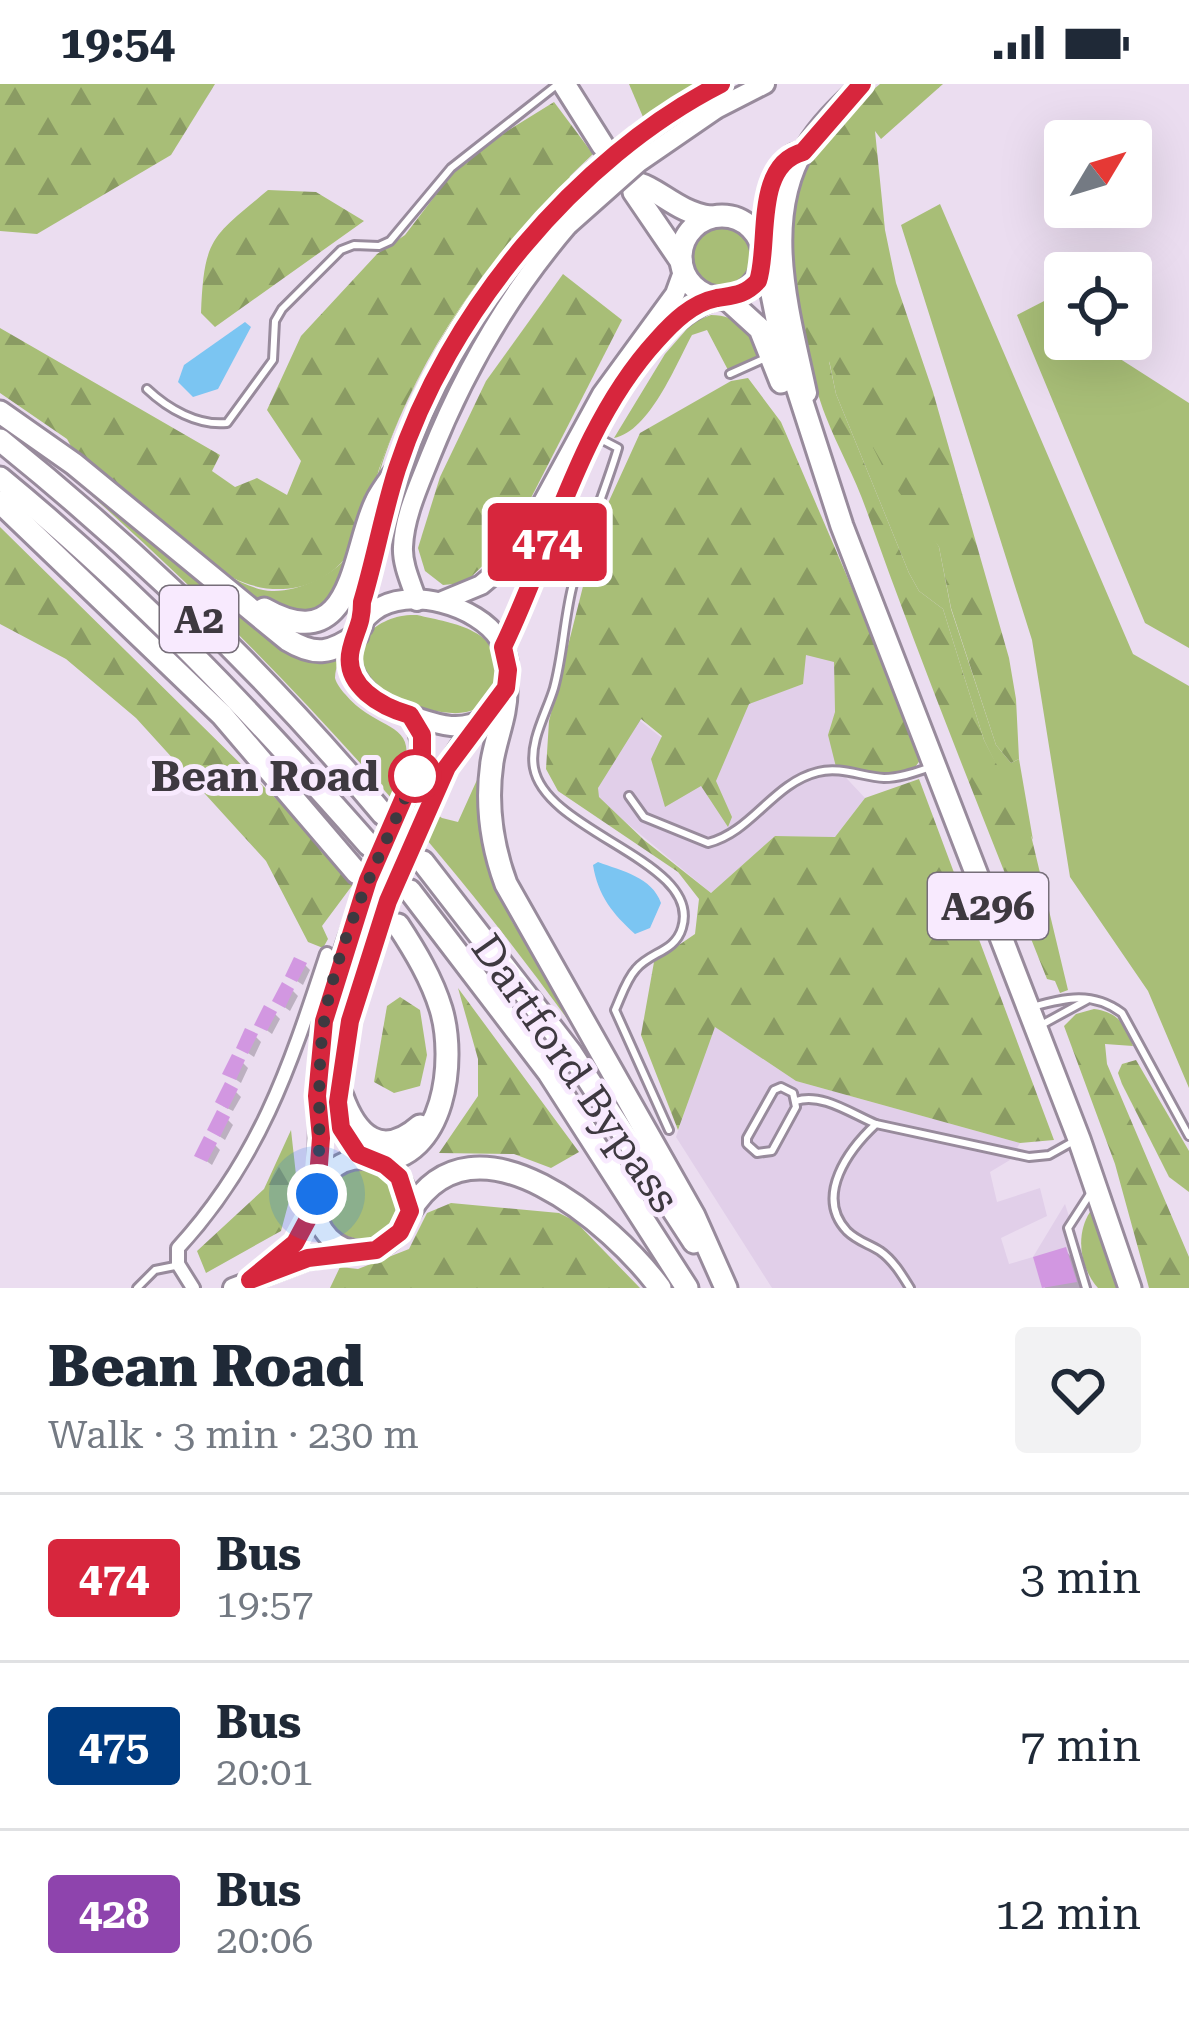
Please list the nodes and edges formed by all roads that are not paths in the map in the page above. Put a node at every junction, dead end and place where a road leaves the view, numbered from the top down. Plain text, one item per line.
1 (561, 84) edge
2 (765, 84) edge
3 (862, 84) edge
4 (715, 95) edge
5 (603, 146) dead end
6 (803, 152) junction
7 (710, 217) junction
8 (561, 220) junction
9 (763, 249) junction
10 (682, 266) junction
11 (722, 298) junction
12 (771, 356) junction
13 (730, 374) dead end
14 (147, 389) dead end
15 (0, 412) edge
16 (596, 436) junction
17 (0, 440) edge
18 (397, 470) junction
19 (0, 478) edge
20 (0, 502) edge
21 (842, 526) junction
22 (417, 601) junction
23 (246, 604) junction
24 (360, 630) junction
25 (503, 647) junction
26 (506, 688) junction
27 (410, 715) junction
28 (485, 718) junction
29 (934, 766) junction
30 (629, 796) dead end
31 (383, 814) dead end
32 (370, 845) dead end
33 (423, 862) dead end
34 (357, 873) dead end
35 (410, 892) dead end
36 (398, 926) dead end
37 (321, 954) dead end
38 (1087, 1000) junction
39 (1030, 1018) junction
40 (341, 1096) junction
41 (796, 1101) junction
42 (436, 1110) junction
43 (266, 1118) junction
44 (875, 1124) junction
45 (282, 1126) dead end
46 (669, 1130) dead end
47 (1189, 1136) edge
48 (1078, 1139) junction
49 (372, 1160) junction
50 (1096, 1186) junction
51 (316, 1199) junction
52 (410, 1211) junction
53 (366, 1251) junction
54 (178, 1264) junction
55 (242, 1284) edge
56 (136, 1288) edge
57 (194, 1288) edge
58 (660, 1288) edge
59 (687, 1288) edge
60 (725, 1288) edge
61 (910, 1288) edge
62 (1086, 1288) edge
63 (1130, 1288) edge

1 - 5 main road
1 - 14 lane
2 - 4 main road
3 - 6 main road
4 - 8 main road, bridge
6 - 9 main road
6 - 21 main road
7 - 9 main road
7 - 10 main road
7 - 10 main road
8 - 18 main road
8 - 22 main road
9 - 11 main road
9 - 21 main road, A296
10 - 11 main road
10 - 22 main road
11 - 12 main road, A296
11 - 16 main road
12 - 13 lane
12 - 21 main road, A296
15 - 23 main road
16 - 25 main road
16 - 46 lane
17 - 31 main road, A2
18 - 23 main road
18 - 24 main road
19 - 32 main road, A2
20 - 34 main road, A2
21 - 29 main road, A296
22 - 24 main road
22 - 25 main road
23 - 24 main road
24 - 27 main road
25 - 26 main road
26 - 28 main road
26 - 60 main road
27 - 28 main road
27 - 51 main road, bridge
28 - 40 main road, bridge
29 - 30 lane
29 - 39 main road, A296
33 - 60 main road, Dartford Bypass
35 - 59 main road, Dartford Bypass
36 - 42 main road
37 - 43 street
38 - 39 lane
38 - 39 lane
38 - 47 lane
39 - 48 main road, A296
40 - 42 main road
40 - 49 main road
41 - 41 lane
41 - 44 lane
42 - 49 main road
43 - 45 street
43 - 54 street
44 - 48 lane
44 - 61 lane
48 - 50 main road, A296
49 - 51 main road
49 - 52 main road
50 - 62 lane
50 - 63 main road, A296
51 - 53 main road
51 - 55 main road
52 - 53 main road
52 - 58 main road
53 - 55 main road
54 - 56 lane
54 - 57 street

